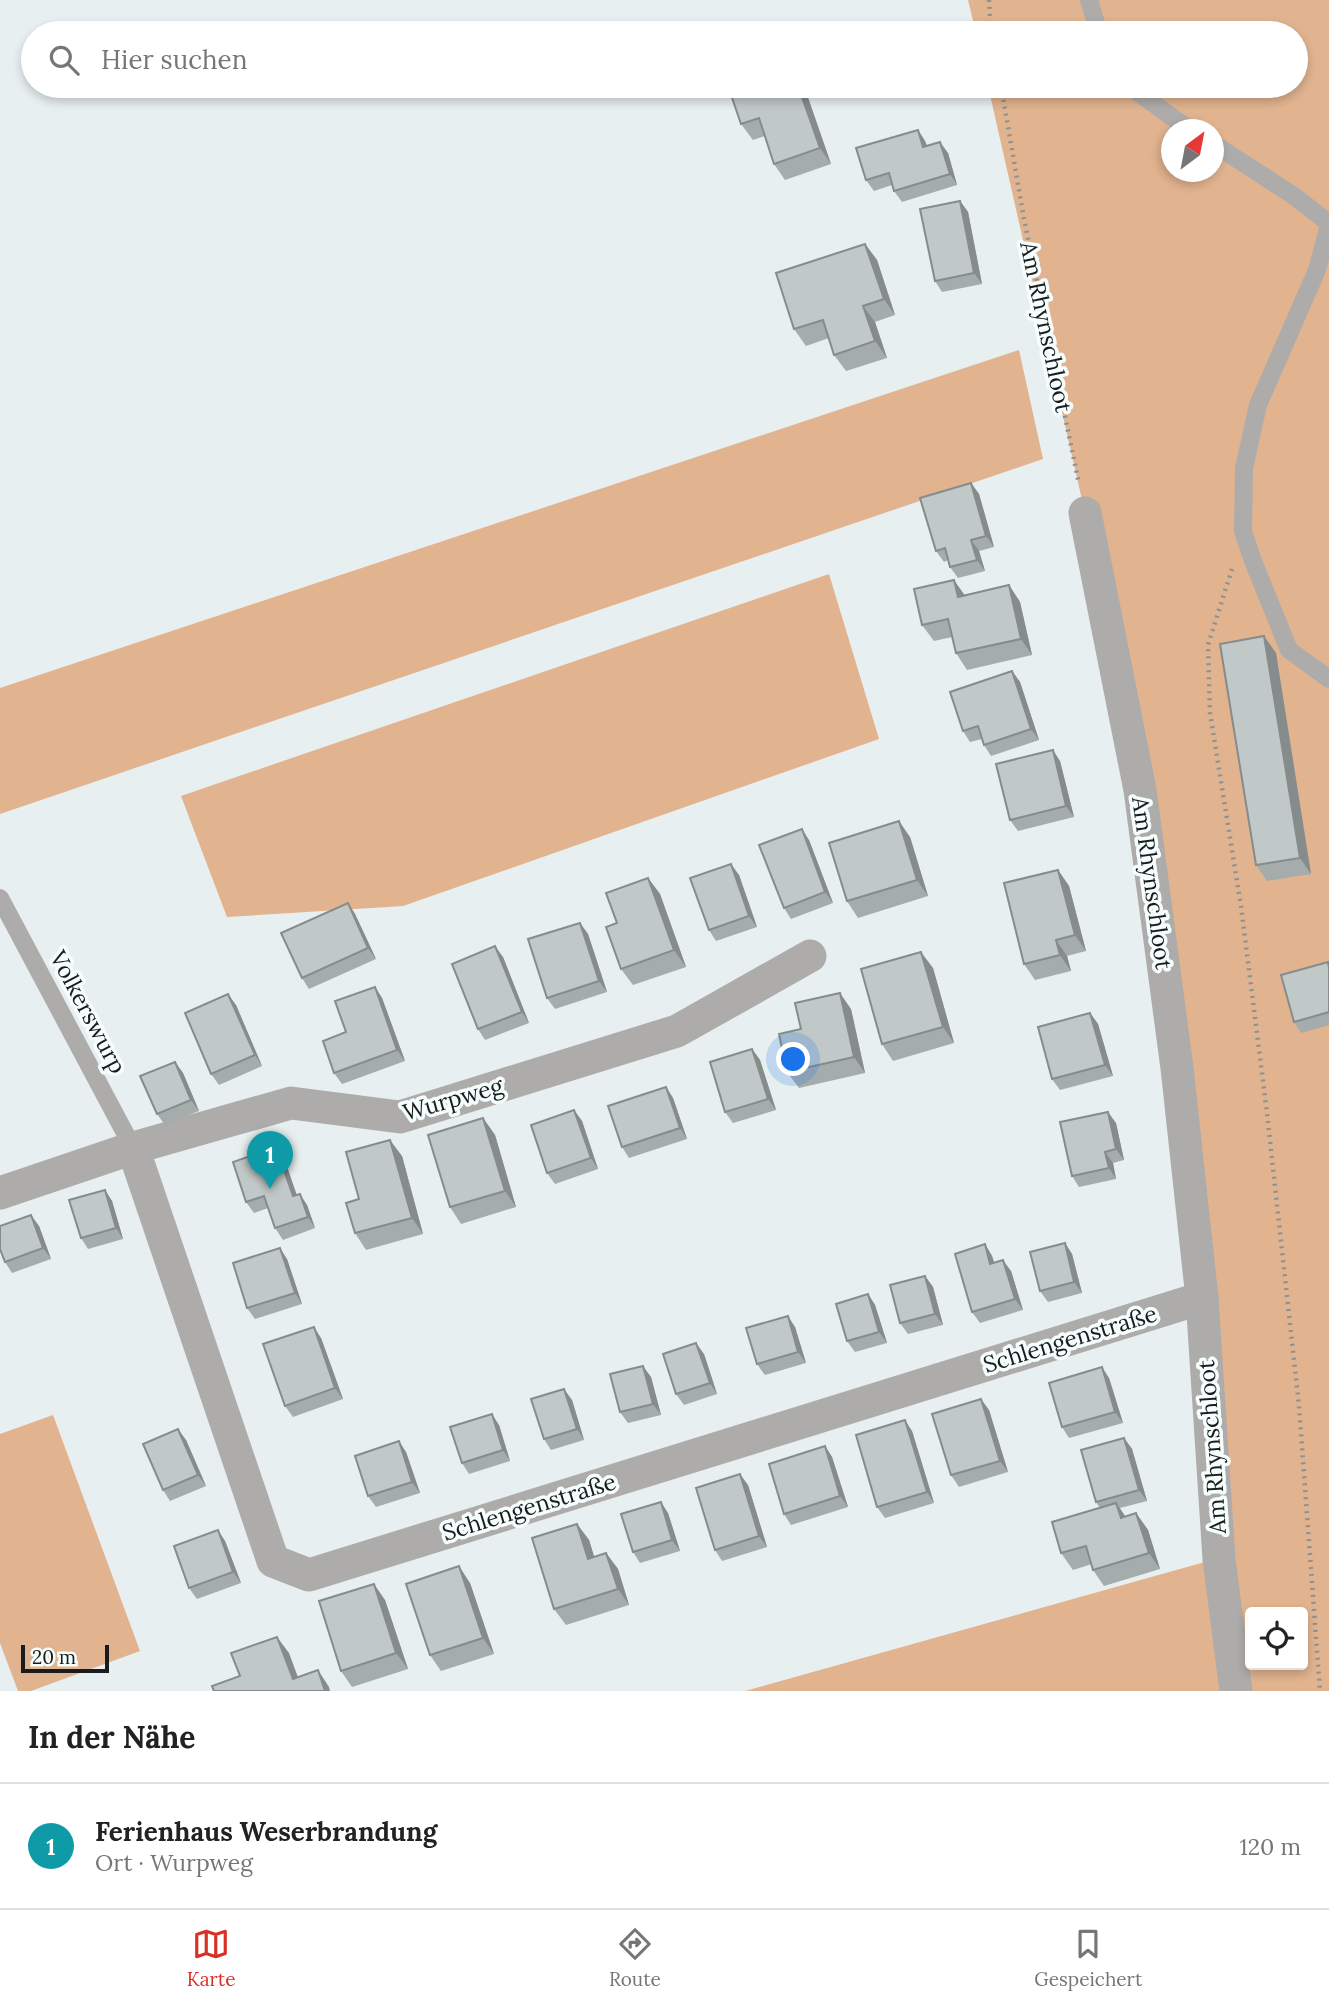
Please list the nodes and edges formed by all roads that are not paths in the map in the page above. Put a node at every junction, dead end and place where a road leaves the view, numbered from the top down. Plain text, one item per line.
1 (1089, 0) edge
2 (1095, 21) edge
3 (1146, 98) edge
4 (1175, 119) edge
5 (1224, 151) edge
6 (1329, 224) edge
7 (1085, 513) road end
8 (1329, 679) edge
9 (0, 898) edge
10 (810, 956) dead end
11 (133, 1149) junction
12 (0, 1193) edge
13 (1202, 1298) junction
14 (1236, 1691) edge

1 - 2 lane
3 - 4 lane
5 - 6 lane
6 - 8 lane
7 - 13 street, Am Rhynschloot
9 - 11 lane, Volkerswurp
10 - 11 street, Wurpweg
11 - 12 street, Wurpweg
11 - 13 street, Schlengenstraße
13 - 14 street, Am Rhynschloot

